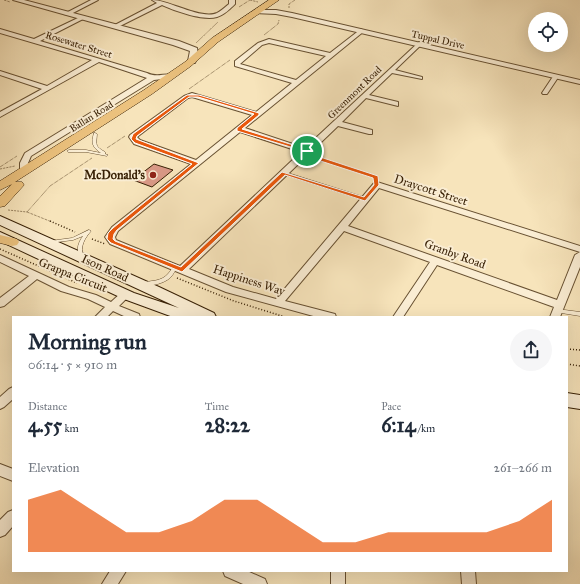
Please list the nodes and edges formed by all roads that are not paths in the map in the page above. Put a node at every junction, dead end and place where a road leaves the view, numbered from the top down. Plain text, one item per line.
1 (16, 0) edge
2 (95, 0) edge
3 (232, 0) edge
4 (158, 2) edge
5 (272, 2) edge
6 (256, 12) junction
7 (67, 14) junction
8 (292, 15) junction
9 (82, 18) junction
10 (114, 27) junction
11 (0, 31) edge
12 (361, 31) junction
13 (35, 41) junction
14 (176, 43) junction
15 (419, 44) junction
16 (209, 46) junction
17 (330, 55) junction
18 (98, 60) junction
19 (192, 61) junction
20 (391, 71) junction
21 (0, 73) edge
22 (171, 76) junction
23 (556, 76) junction
24 (152, 78) junction
25 (420, 78) dead end
26 (297, 82) junction
27 (580, 82) edge
28 (47, 88) junction
29 (148, 92) junction
30 (545, 93) dead end
31 (365, 96) junction
32 (396, 104) dead end
33 (258, 114) junction
34 (0, 115) edge
35 (337, 123) junction
36 (238, 130) junction
37 (369, 132) dead end
38 (95, 134) junction
39 (69, 151) junction
40 (306, 152) junction
41 (196, 163) junction
42 (23, 172) junction
43 (284, 173) junction
44 (18, 184) junction
45 (0, 186) edge
46 (0, 196) edge
47 (365, 199) junction
48 (0, 202) edge
49 (0, 220) edge
50 (342, 227) junction
51 (4, 239) edge
52 (47, 242) junction
53 (580, 249) edge
54 (580, 255) edge
55 (0, 258) edge
56 (83, 258) junction
57 (435, 261) junction
58 (178, 268) junction
59 (36, 275) junction
60 (134, 281) junction
61 (126, 294) junction
62 (0, 303) edge
63 (278, 303) junction
64 (112, 306) junction
65 (557, 311) edge
66 (580, 314) edge
67 (101, 316) edge
68 (133, 316) edge
69 (185, 316) edge
70 (206, 316) edge
71 (327, 316) edge
72 (399, 316) edge
73 (12, 393) edge
74 (568, 400) edge
75 (580, 402) edge
76 (0, 404) edge
77 (0, 470) edge
78 (12, 475) edge
79 (12, 517) edge
80 (0, 530) edge
81 (118, 572) edge
82 (232, 572) edge
83 (338, 572) edge
84 (468, 572) edge
85 (109, 584) edge
86 (260, 584) edge
87 (338, 584) edge
88 (469, 584) edge

1 - 7 street
2 - 7 street
3 - 4 street
4 - 10 street
5 - 6 main road, Ballan Road
5 - 8 street, Tuppal Drive
6 - 8 street, Tuppal Drive
6 - 16 main road, Ballan Road
7 - 9 street
8 - 12 street, Tuppal Drive
9 - 10 street
9 - 13 street
10 - 14 street
11 - 13 street, Rosewater Street
12 - 15 street, Tuppal Drive
12 - 17 street, Happiness Way
13 - 18 street, Rosewater Street
14 - 16 street
14 - 19 street
15 - 20 street, Greenmont Road
15 - 23 street, Tuppal Drive
16 - 19 main road, Ballan Road
17 - 26 street, Happiness Way
17 - 26 street
18 - 24 street, Rosewater Street
18 - 28 street
19 - 22 main road, Ballan Road
20 - 25 street
20 - 31 street, Greenmont Road
21 - 28 street
22 - 24 street, Ballan Road
22 - 29 main road, Ballan Road
23 - 27 street, Tuppal Drive
23 - 30 street
24 - 42 street, Ballan Road
26 - 33 street, Happiness Way
28 - 34 street
29 - 38 main road, Ballan Road
29 - 42 main road, Ballan Road
31 - 32 street
31 - 35 street, Greenmont Road
33 - 36 street, Happiness Way
33 - 41 street
35 - 37 street
35 - 40 street, Greenmont Road
36 - 40 street
36 - 41 street, Happiness Way
38 - 39 main road, Ballan Road
38 - 39 lane
39 - 44 main road, Ballan Road
40 - 43 street, Greenmont Road
41 - 58 street, Happiness Way
42 - 45 main road, Ballan Road
43 - 47 lane
43 - 58 street, Greenmont Road
44 - 46 main road, Ballan Road
44 - 48 main road
47 - 50 street, Draycott Street
47 - 53 street, Draycott Street
49 - 52 main road, Ison Road
50 - 57 street, Granby Road
50 - 63 street, Draycott Street
51 - 61 main road, Ison Road
52 - 56 main road, Ison Road
52 - 56 lane
54 - 65 street
55 - 59 street, Grappa Circuit
56 - 60 main road, Ison Road
57 - 65 street, Granby Road
57 - 72 street
58 - 60 lane
58 - 63 street, Happiness Way
59 - 62 street
59 - 64 street, Grappa Circuit
60 - 61 main road
60 - 70 main road, Ison Road
61 - 64 street
61 - 69 main road, Ison Road
63 - 71 street, Happiness Way
64 - 67 street
64 - 68 street, Grappa Circuit
65 - 66 lane
73 - 76 street
74 - 75 main road
77 - 78 street
79 - 80 street
81 - 85 street
82 - 86 street
83 - 87 street
84 - 88 street

